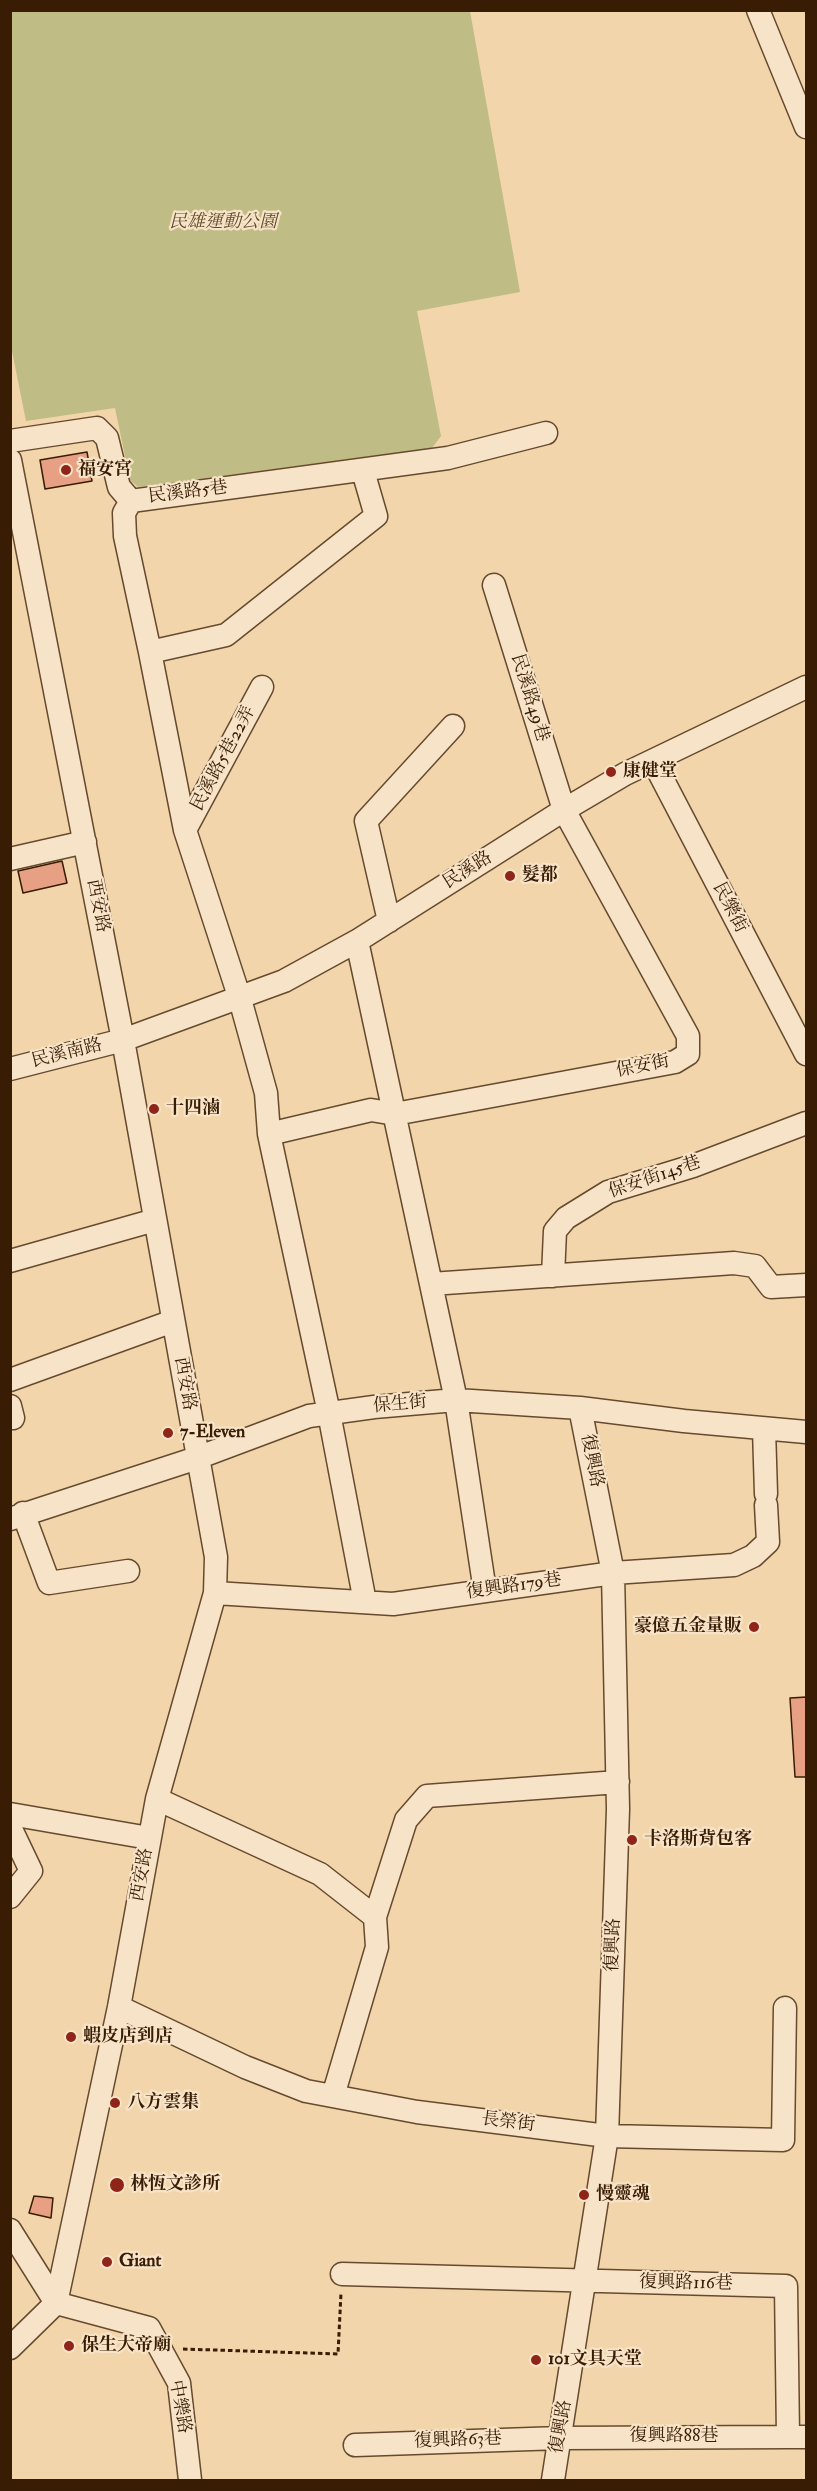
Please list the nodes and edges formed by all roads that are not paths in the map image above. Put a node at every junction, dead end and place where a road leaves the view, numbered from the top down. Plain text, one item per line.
1 (758, 10) edge
2 (807, 127) edge
3 (546, 433) dead end
4 (10, 441) edge
5 (10, 460) edge
6 (363, 471) junction
7 (131, 501) junction
8 (494, 585) dead end
9 (150, 652) junction
10 (262, 687) dead end
11 (807, 687) edge
12 (453, 726) dead end
13 (653, 761) junction
14 (564, 810) junction
15 (185, 830) junction
16 (85, 842) junction
17 (10, 859) edge
18 (389, 921) junction
19 (357, 941) junction
20 (240, 999) junction
21 (123, 1040) junction
22 (807, 1054) edge
23 (10, 1069) edge
24 (395, 1114) junction
25 (807, 1123) edge
26 (269, 1134) junction
27 (155, 1220) junction
28 (10, 1261) edge
29 (554, 1276) junction
30 (431, 1284) junction
31 (807, 1286) edge
32 (173, 1321) junction
33 (10, 1380) edge
34 (456, 1400) junction
35 (580, 1408) junction
36 (329, 1413) junction
37 (764, 1428) junction
38 (807, 1432) edge
39 (197, 1458) junction
40 (17, 1516) edge
41 (128, 1571) dead end
42 (613, 1573) junction
43 (485, 1591) junction
44 (215, 1593) junction
45 (365, 1602) junction
46 (618, 1782) junction
47 (157, 1799) junction
48 (10, 1814) edge
49 (10, 1827) edge
50 (149, 1838) junction
51 (10, 1897) edge
52 (375, 1917) junction
53 (119, 2007) junction
54 (785, 2008) dead end
55 (333, 2096) junction
56 (607, 2136) junction
57 (10, 2230) edge
58 (342, 2274) road end
59 (586, 2282) junction
60 (56, 2302) junction
61 (10, 2348) edge
62 (797, 2356) edge
63 (797, 2437) edge
64 (560, 2438) junction
65 (356, 2445) dead end
66 (190, 2481) edge
67 (553, 2481) edge

1 - 2 street
3 - 6 street, 民溪路5巷
4 - 7 street
5 - 16 street, 西安路
6 - 7 street, 民溪路5巷
6 - 9 street
7 - 9 street, 民溪路5巷
8 - 14 street, 民溪路49巷
9 - 15 street, 民溪路5巷
10 - 15 street, 民溪路5巷22弄
11 - 13 street, 民溪路
12 - 18 street
13 - 14 street, 民溪路
13 - 22 street, 民樂街
14 - 18 street, 民溪路
14 - 24 street, 保安街
15 - 20 street, 民溪路5巷
16 - 17 street
16 - 21 street, 西安路
18 - 19 street, 民溪路
19 - 20 street, 民溪路
19 - 24 street
20 - 21 street, 民溪路
20 - 26 street, 民溪路5巷
21 - 23 street, 民溪南路
21 - 27 street, 西安路
24 - 26 street
24 - 30 street
25 - 29 street, 保安街145巷
26 - 36 street, 民溪路5巷
27 - 28 street
27 - 32 street, 西安路
29 - 30 street
29 - 31 street
30 - 34 street
32 - 33 street
32 - 39 street, 西安路
34 - 35 street, 保生街
34 - 36 street, 保生街
34 - 43 street
35 - 37 street, 保生街
35 - 42 street, 復興路
36 - 39 street, 保生街
36 - 45 street, 民溪路5巷
37 - 38 street, 保生街
37 - 42 street, 復興路179巷
39 - 40 street, 保生街
39 - 44 street, 西安路
40 - 41 street
42 - 43 street, 復興路179巷
42 - 46 street, 復興路
43 - 45 street, 復興路179巷
44 - 45 street, 復興路179巷
44 - 47 street, 西安路
46 - 52 street
46 - 56 street, 復興路
47 - 50 street, 西安路
47 - 52 street
48 - 50 street
49 - 51 street
50 - 53 street, 西安路
52 - 55 street
53 - 55 street, 長榮街
53 - 60 street, 西安路
54 - 56 street, 長榮街
55 - 56 street, 長榮街
56 - 59 street, 復興路
57 - 60 street
58 - 59 street, 復興路116巷
59 - 62 street, 復興路116巷
59 - 64 street, 復興路
60 - 61 street
60 - 66 street, 中樂路
62 - 63 street
63 - 64 street, 復興路88巷
64 - 65 street, 復興路63巷
64 - 67 street, 復興路

